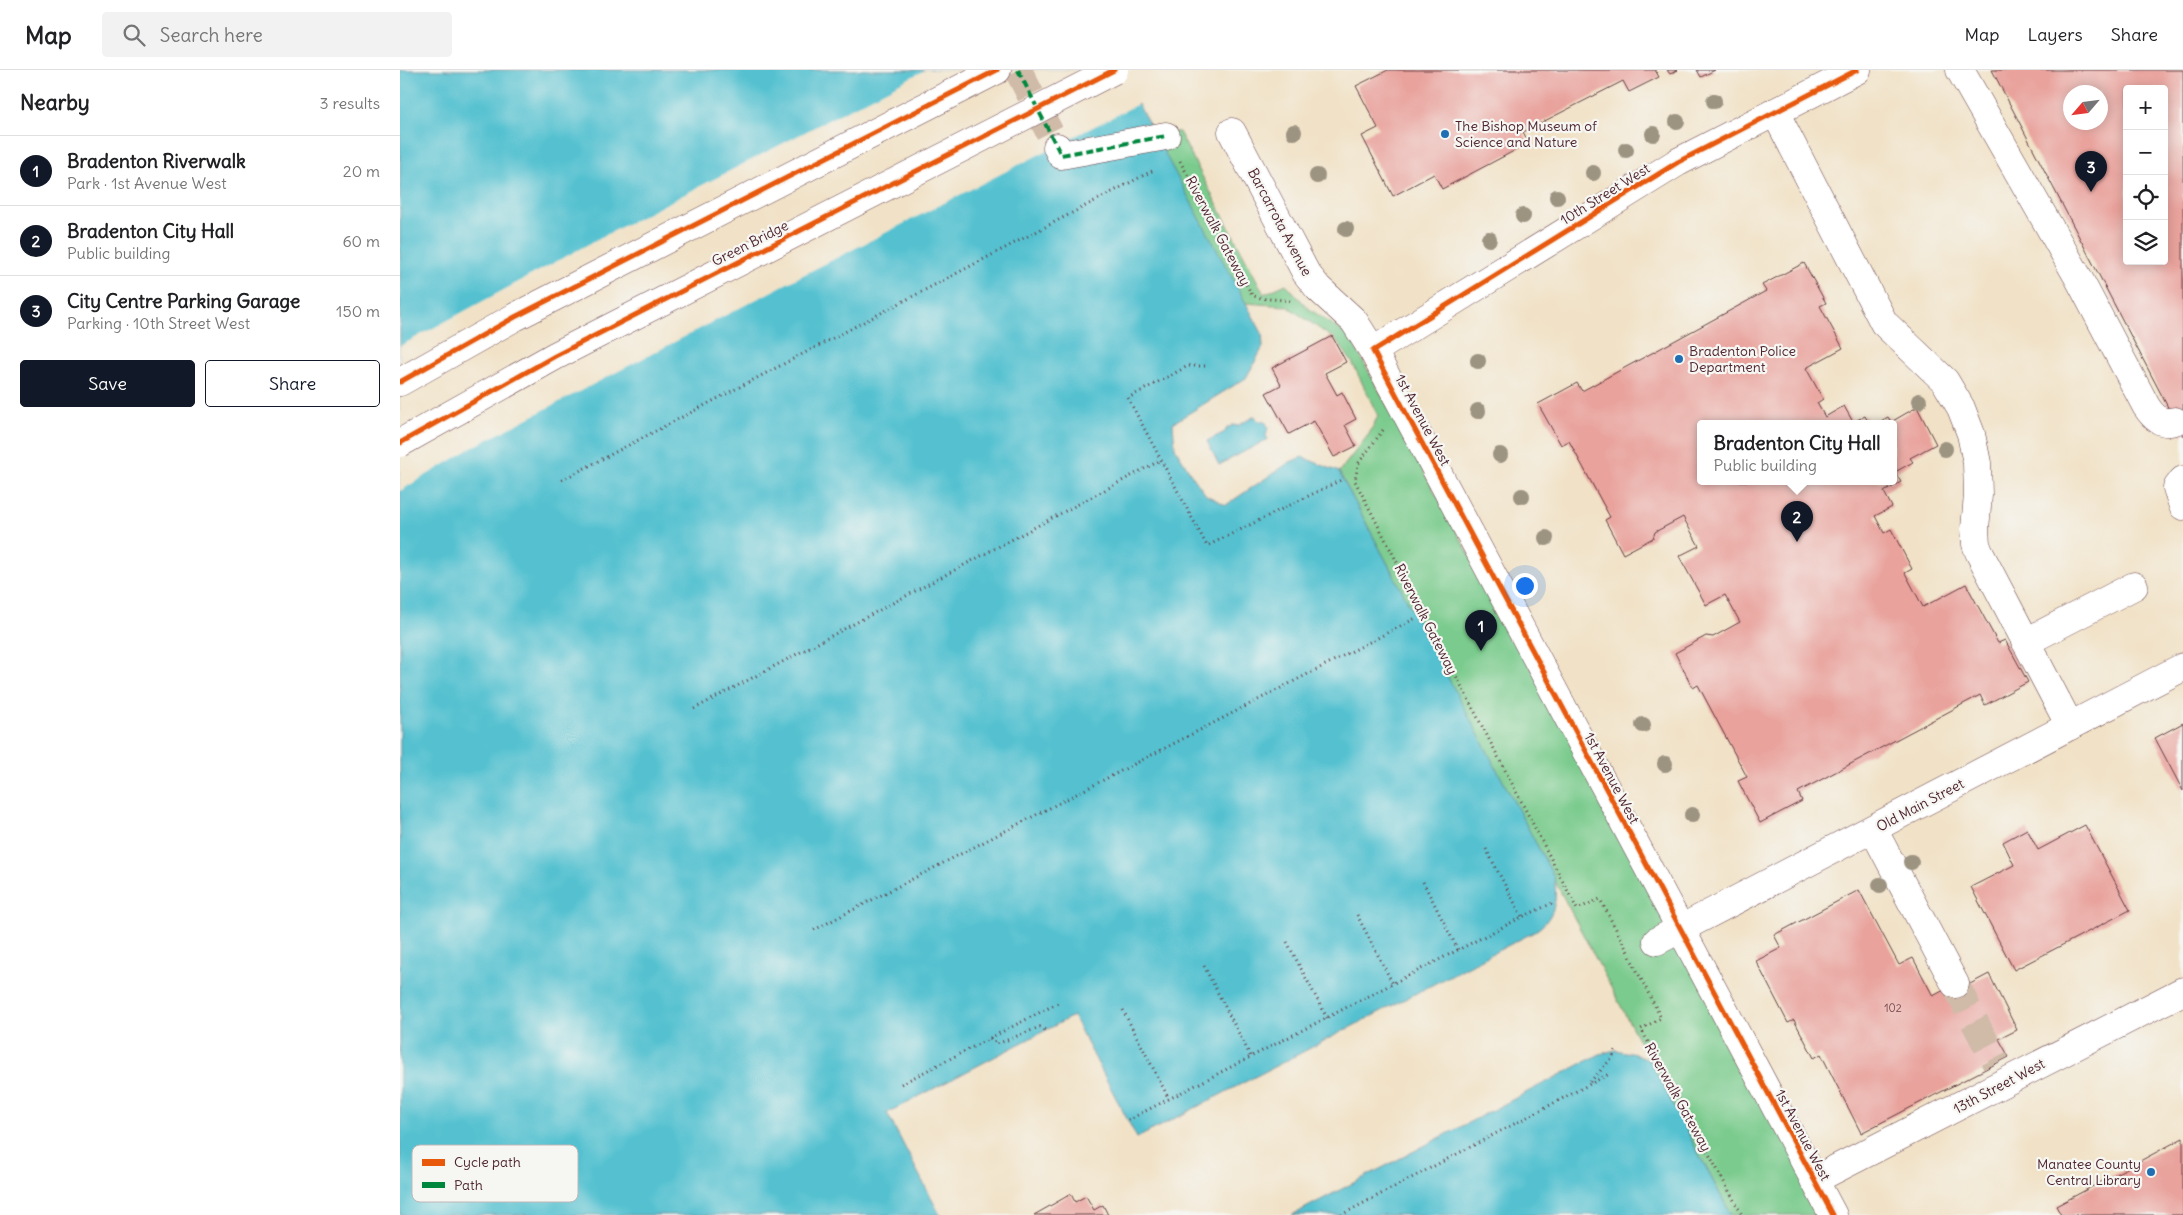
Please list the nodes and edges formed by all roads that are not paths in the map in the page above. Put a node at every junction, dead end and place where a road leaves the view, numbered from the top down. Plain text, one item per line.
1 (997, 70) edge
2 (1114, 70) edge
3 (1857, 70) edge
4 (1960, 70) edge
5 (1775, 112) junction
6 (1232, 132) dead end
7 (1166, 136) road end
8 (1057, 147) dead end
9 (1374, 351) junction
10 (400, 382) edge
11 (2175, 421) dead end
12 (400, 442) edge
13 (2183, 480) edge
14 (2183, 506) edge
15 (2134, 586) dead end
16 (2026, 642) junction
17 (2183, 667) edge
18 (2070, 726) junction
19 (1873, 829) junction
20 (1668, 935) junction
21 (1955, 984) tunnel mouth
22 (2183, 991) edge
23 (1814, 1180) junction
24 (1833, 1215) edge

1 - 10 street
2 - 12 street, Green Bridge, bridge
3 - 5 street, 10th Street West
4 - 11 street
5 - 9 street, 10th Street West
5 - 16 street
6 - 9 street, Barcarrota Avenue
7 - 8 street
9 - 20 street, 1st Avenue West
13 - 14 street
15 - 16 street
16 - 18 street
17 - 18 street, Old Main Street
18 - 19 street, Old Main Street
19 - 20 street, Old Main Street
19 - 21 street
20 - 23 street, 1st Avenue West
22 - 23 street, 13th Street West
23 - 24 street, 1st Avenue West

